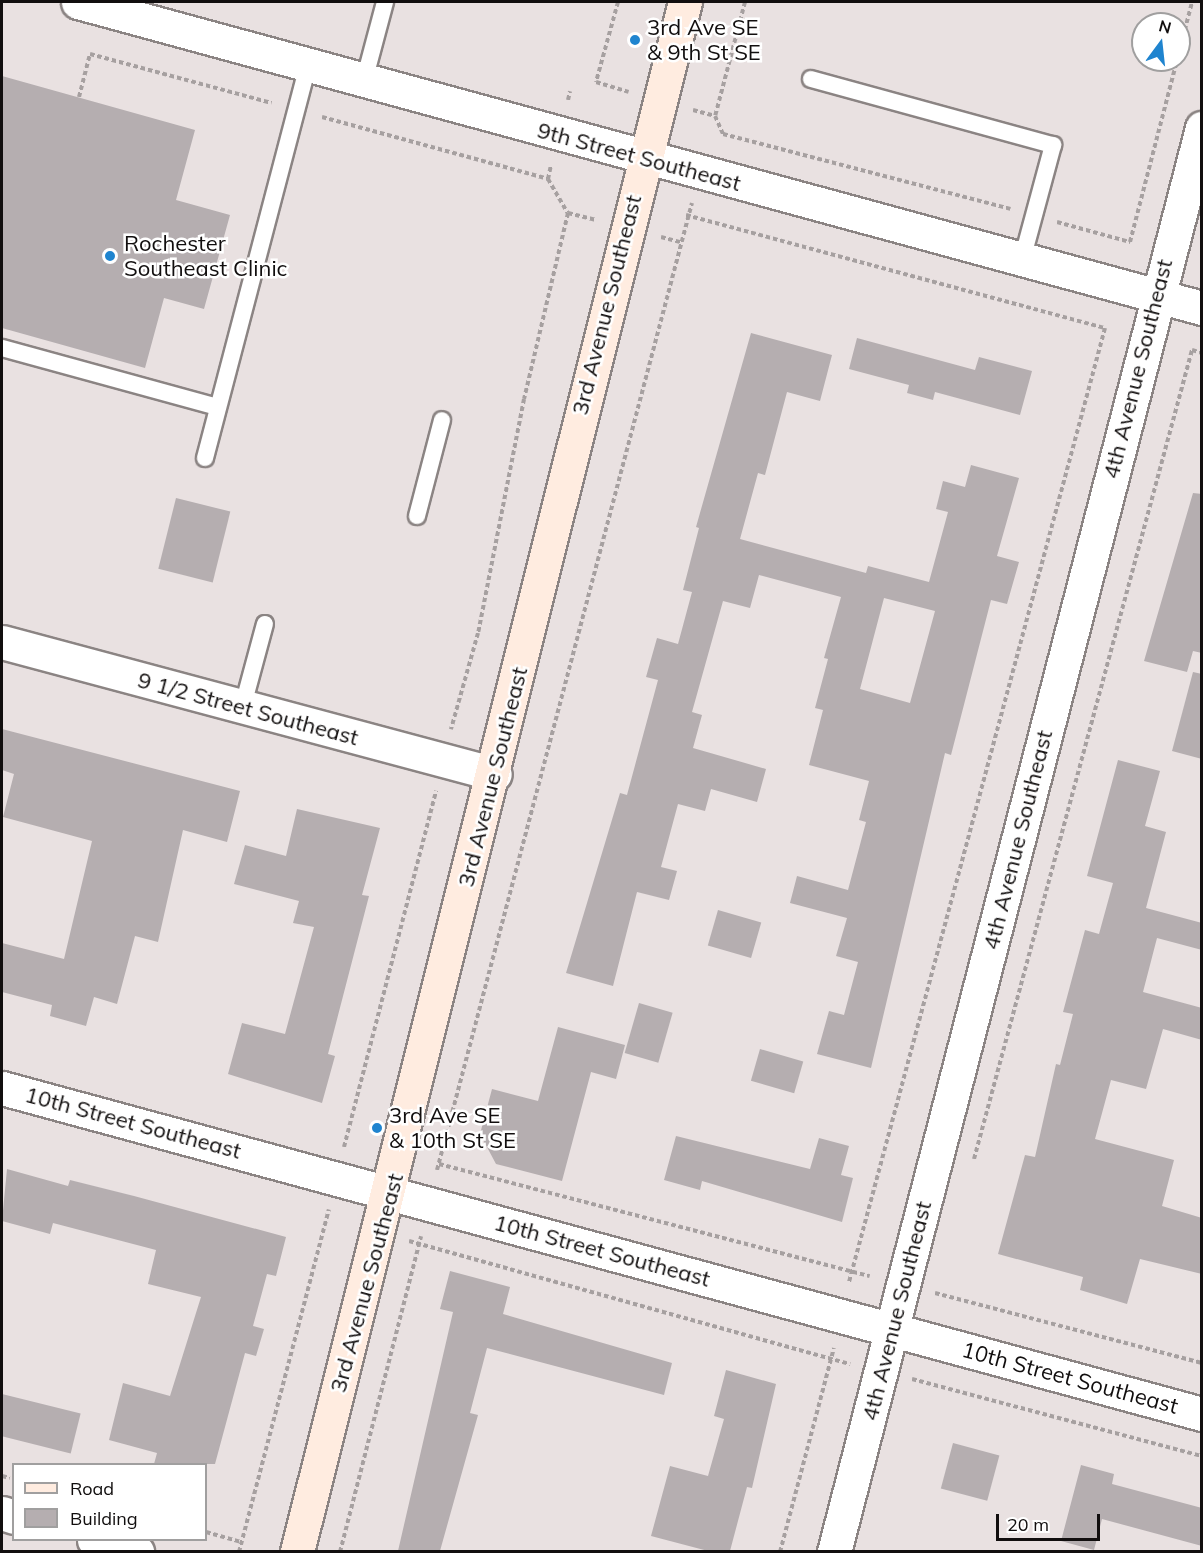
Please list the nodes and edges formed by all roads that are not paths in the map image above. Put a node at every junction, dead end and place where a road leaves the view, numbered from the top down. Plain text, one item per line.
1 (78, 2) edge
2 (385, 2) edge
3 (685, 2) edge
4 (308, 66) junction
5 (811, 78) dead end
6 (364, 81) junction
7 (1202, 128) edge
8 (642, 159) junction
9 (1022, 260) junction
10 (1156, 296) junction
11 (1202, 308) edge
12 (2, 348) edge
13 (217, 407) junction
14 (442, 420) dead end
15 (205, 458) dead end
16 (417, 516) dead end
17 (265, 624) dead end
18 (2, 642) edge
19 (242, 709) junction
20 (495, 774) junction
21 (2, 1088) edge
22 (391, 1193) junction
23 (892, 1329) junction
24 (1202, 1414) edge
25 (101, 1541) edge
26 (137, 1551) edge
27 (297, 1551) edge
28 (834, 1551) edge

1 - 4 street, 9th Street Southeast
2 - 6 lane
3 - 8 main road, 3rd Avenue Southeast
4 - 6 street, 9th Street Southeast
4 - 13 lane
5 - 9 lane
6 - 8 street, 9th Street Southeast
7 - 10 street, 4th Avenue Southeast
8 - 9 street, 9th Street Southeast
8 - 20 main road, 3rd Avenue Southeast
9 - 10 street, 9th Street Southeast
10 - 11 street, 9th Street Southeast
10 - 23 street, 4th Avenue Southeast
12 - 13 lane
13 - 15 lane
14 - 16 lane
17 - 19 lane
18 - 19 street, 9 1/2 Street Southeast
19 - 20 street, 9 1/2 Street Southeast
20 - 22 main road, 3rd Avenue Southeast
21 - 22 street, 10th Street Southeast
22 - 23 street, 10th Street Southeast
22 - 27 main road, 3rd Avenue Southeast
23 - 24 street, 10th Street Southeast
23 - 28 street, 4th Avenue Southeast
25 - 26 street

